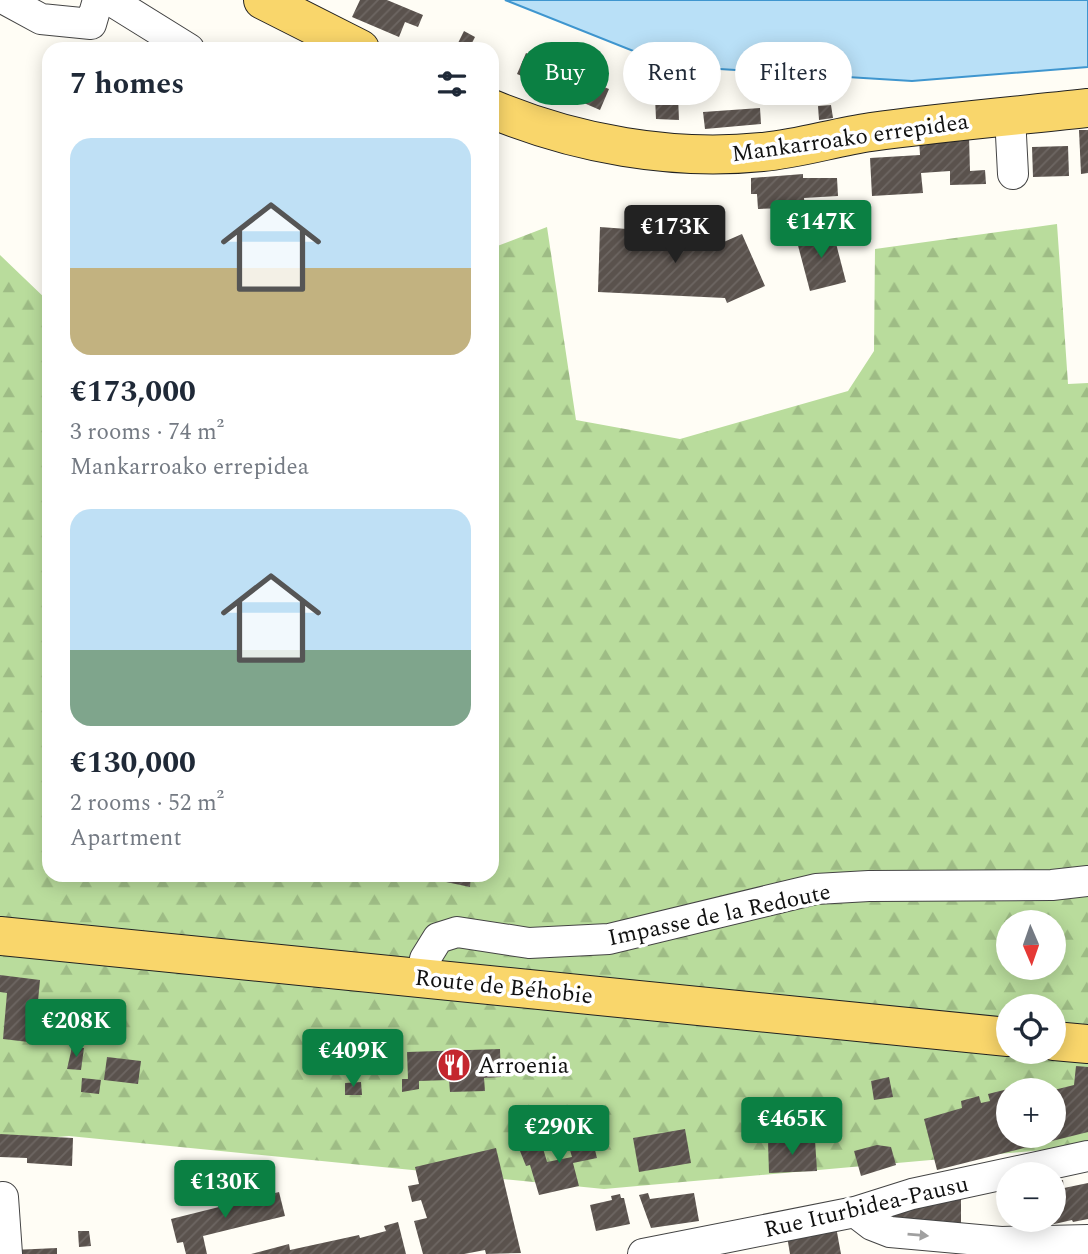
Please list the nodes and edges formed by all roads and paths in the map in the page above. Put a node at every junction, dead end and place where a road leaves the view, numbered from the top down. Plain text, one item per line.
1 (6, 0) edge
2 (98, 0) edge
3 (110, 0) edge
4 (263, 0) edge
5 (176, 42) edge
6 (346, 42) edge
7 (1088, 108) edge
8 (499, 112) edge
9 (1010, 116) junction
10 (1013, 174) dead end
11 (1088, 880) edge
12 (0, 936) edge
13 (421, 977) junction
14 (996, 1036) edge
15 (1066, 1042) edge
16 (1088, 1044) edge
17 (1088, 1156) edge
18 (3, 1197) dead end
19 (855, 1212) junction
20 (1088, 1240) edge
21 (7, 1254) edge
22 (643, 1254) edge

1 - 2 street
3 - 5 street
4 - 6 main road
7 - 9 main road, Mankarroako errepidea
8 - 9 main road, Mankarroako errepidea
9 - 10 street
11 - 13 street, Impasse de la Redoute
12 - 13 main road, Route de Béhobie
13 - 14 main road, Route de Béhobie
15 - 16 main road
17 - 19 street, Rue Iturbidea-Pausu
18 - 21 street
19 -> 20 street
19 - 22 street, Rue Iturbidea-Pausu

